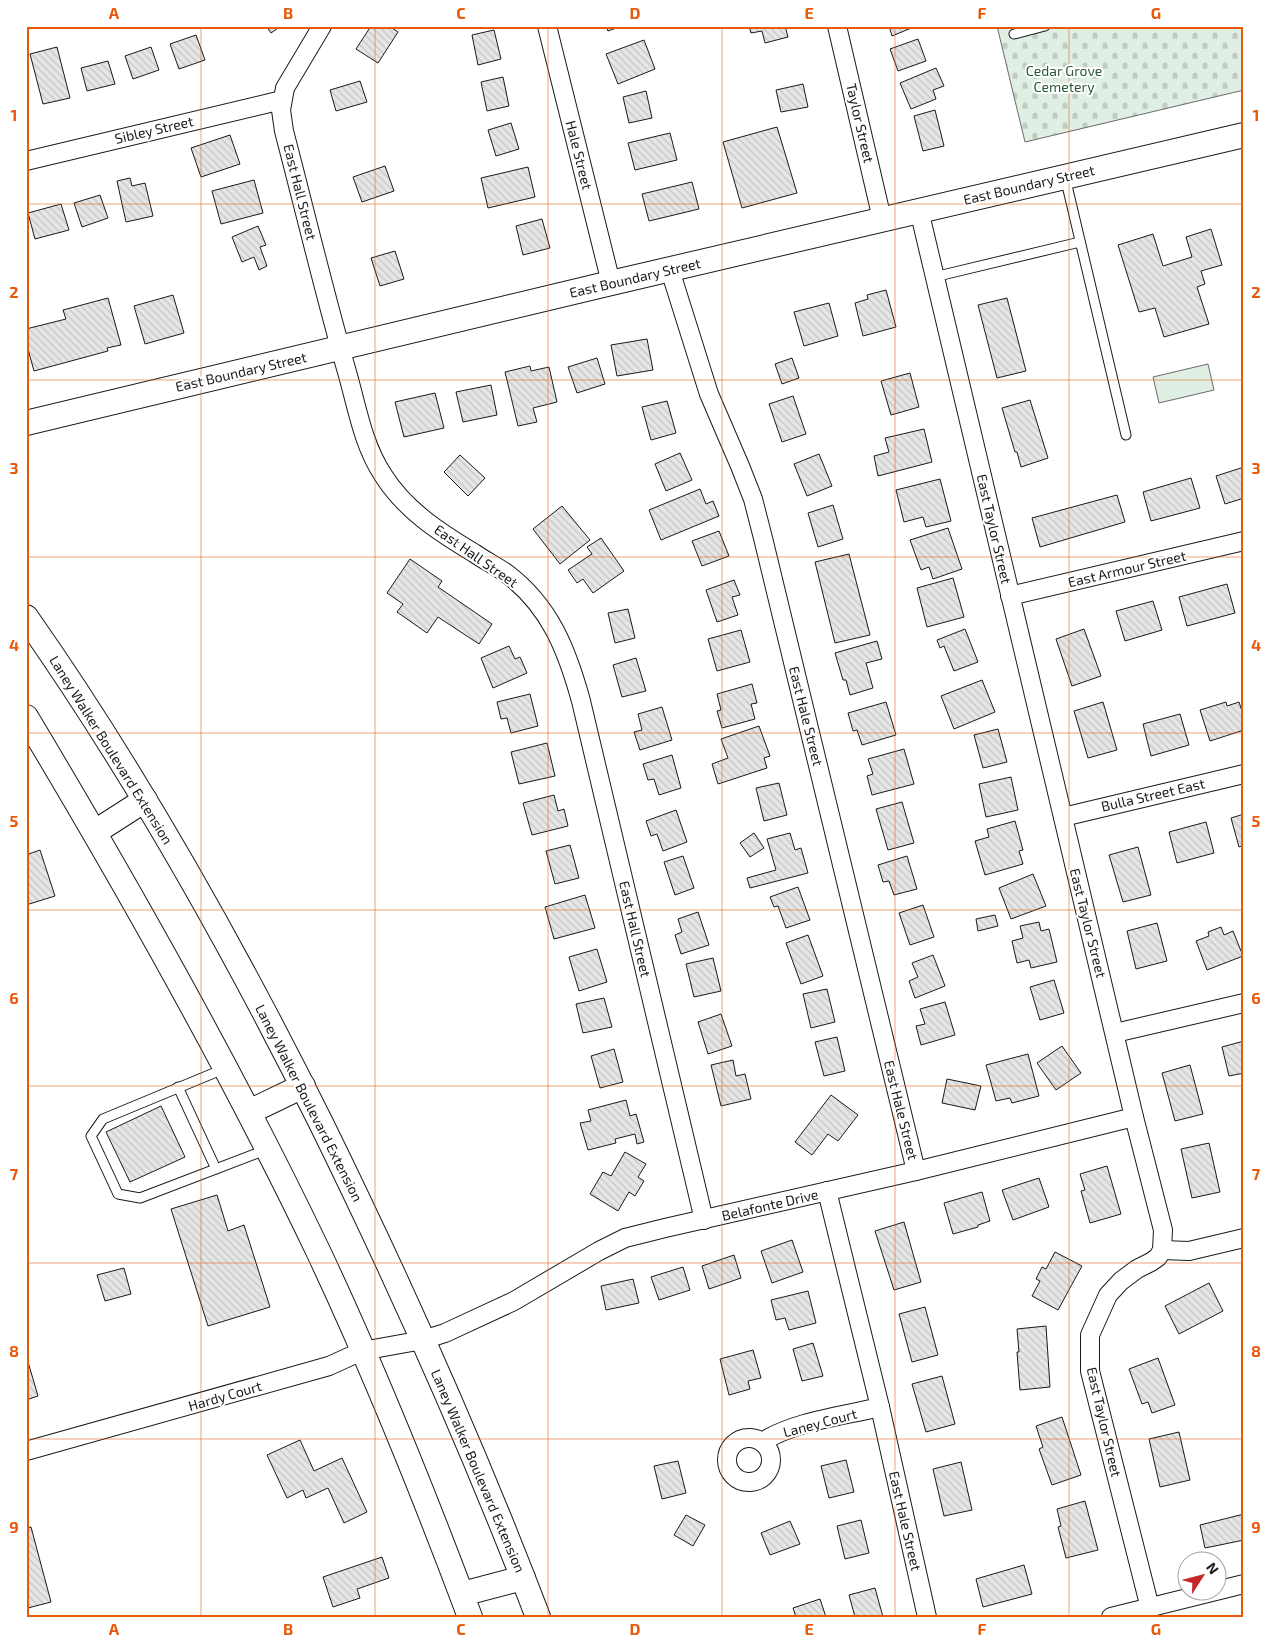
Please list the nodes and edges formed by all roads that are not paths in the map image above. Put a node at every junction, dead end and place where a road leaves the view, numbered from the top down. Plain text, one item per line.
1 (322, 26) edge
2 (547, 26) edge
3 (837, 26) edge
4 (1045, 26) edge
5 (1014, 34) dead end
6 (282, 100) junction
7 (1244, 135) edge
8 (26, 161) edge
9 (1065, 176) junction
10 (919, 210) junction
11 (882, 219) junction
12 (1080, 242) junction
13 (670, 270) junction
14 (934, 277) junction
15 (612, 283) junction
16 (340, 348) junction
17 (26, 423) edge
18 (1126, 435) dead end
19 (1244, 542) edge
20 (1010, 596) junction
21 (26, 617) edge
22 (26, 717) edge
23 (1244, 774) edge
24 (145, 800) junction
25 (1062, 816) junction
26 (95, 832) junction
27 (1244, 1003) edge
28 (1115, 1033) junction
29 (226, 1068) junction
30 (302, 1086) junction
31 (178, 1087) junction
32 (249, 1112) junction
33 (1134, 1117) junction
34 (268, 1149) junction
35 (216, 1169) junction
36 (916, 1171) junction
37 (828, 1191) junction
38 (704, 1220) junction
39 (1244, 1238) edge
40 (1162, 1250) junction
41 (423, 1340) junction
42 (362, 1351) junction
43 (880, 1407) junction
44 (762, 1442) dead end
45 (26, 1452) edge
46 (523, 1578) junction
47 (1244, 1584) edge
48 (462, 1594) junction
49 (1150, 1608) junction
50 (470, 1617) edge
51 (538, 1617) edge
52 (927, 1617) edge
53 (1111, 1617) edge

1 - 6 street, East Hall Street
2 - 15 street, Hale Street
3 - 11 street, Taylor Street
4 - 5 lane
6 - 8 street, Sibley Street
6 - 16 street, East Hall Street
7 - 9 main road, East Boundary Street
9 - 10 main road, East Boundary Street
9 - 12 lane
10 - 11 main road, East Boundary Street
10 - 14 street, East Taylor Street
11 - 13 main road, East Boundary Street
12 - 14 lane
12 - 18 lane
13 - 15 main road, East Boundary Street
13 - 36 street, East Hale Street
14 - 20 street, East Taylor Street
15 - 16 main road, East Boundary Street
16 - 17 main road, East Boundary Street
16 - 38 street, East Hall Street
19 - 20 street, East Armour Street
20 - 25 street, East Taylor Street
21 - 24 main road, Laney Walker Boulevard Extension
22 - 26 main road
23 - 25 street, Bulla Street East
24 - 26 main road
24 - 30 main road, Laney Walker Boulevard Extension
25 - 28 street, East Taylor Street
26 - 29 main road
27 - 28 street
28 - 33 street, East Taylor Street
29 - 31 lane
29 - 32 main road
30 - 32 main road
30 - 41 main road, Laney Walker Boulevard Extension
31 - 35 lane
31 - 35 lane
32 - 34 main road
33 - 36 street, Belafonte Drive
33 - 40 street, East Taylor Street
34 - 35 lane
34 - 42 main road
36 - 37 street, Belafonte Drive
37 - 38 street, Belafonte Drive
37 - 43 street, East Hale Street
38 - 41 street, Belafonte Drive
39 - 40 street
40 - 49 street, East Taylor Street
41 - 42 street, Hardy Court
41 - 46 main road, Laney Walker Boulevard Extension
42 - 45 street, Hardy Court
42 - 48 main road
43 - 44 street, Laney Court
43 - 52 street, East Hale Street
46 - 48 main road
46 - 51 main road, Laney Walker Boulevard Extension
47 - 49 street
48 - 50 main road
49 - 53 street

